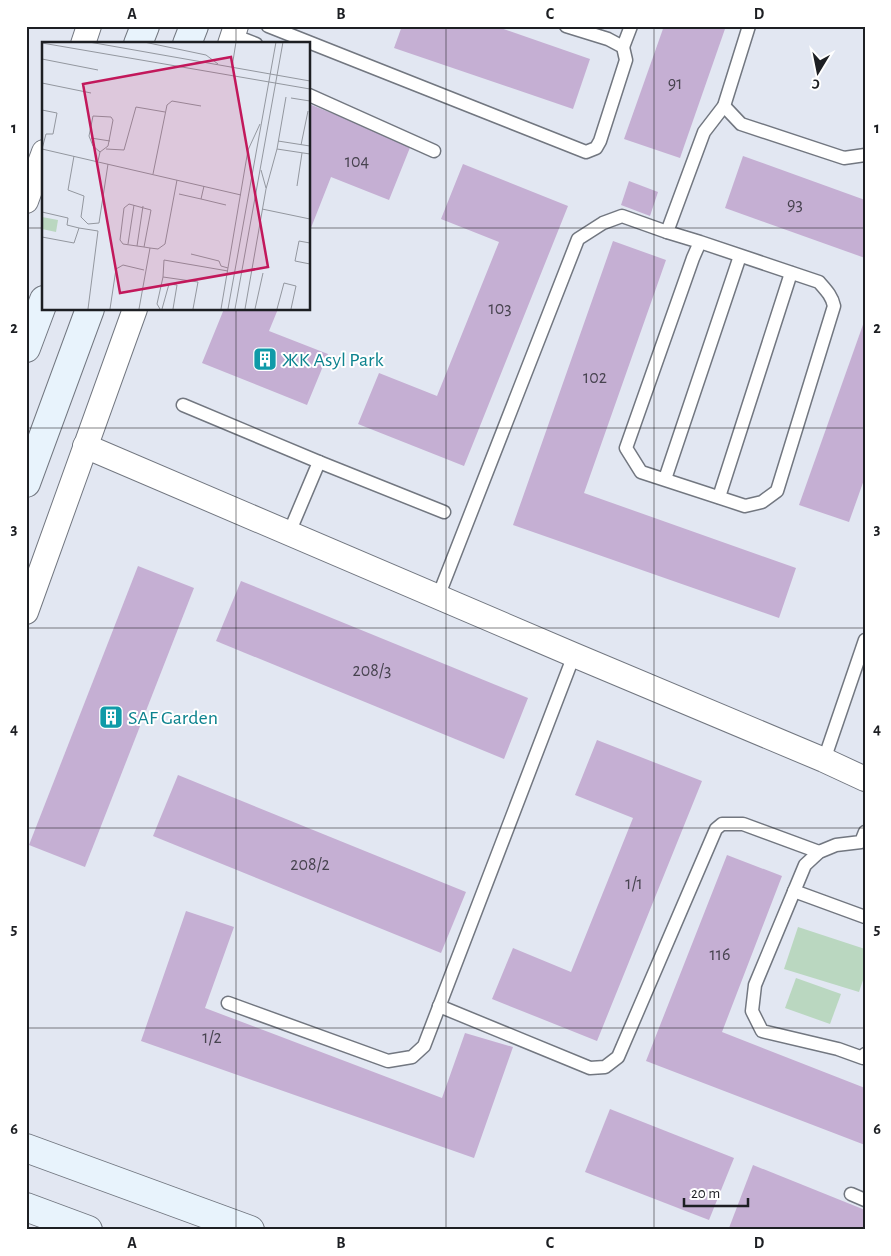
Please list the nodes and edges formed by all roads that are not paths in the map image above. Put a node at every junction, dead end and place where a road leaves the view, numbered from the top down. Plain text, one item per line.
1 (89, 26) edge
2 (145, 26) edge
3 (194, 26) edge
4 (268, 26) edge
5 (566, 26) edge
6 (631, 26) edge
7 (748, 26) edge
8 (233, 35) edge
9 (84, 42) edge
10 (139, 42) edge
11 (189, 42) edge
12 (251, 42) edge
13 (308, 42) edge
14 (310, 43) edge
15 (623, 47) junction
16 (310, 96) edge
17 (724, 106) junction
18 (434, 151) dead end
19 (865, 155) edge
20 (42, 157) edge
21 (26, 201) edge
22 (667, 232) junction
23 (700, 242) junction
24 (740, 256) junction
25 (791, 273) junction
26 (42, 305) edge
27 (90, 310) edge
28 (135, 310) edge
29 (26, 348) edge
30 (183, 405) dead end
31 (86, 446) junction
32 (319, 462) junction
33 (665, 479) junction
34 (26, 483) edge
35 (719, 497) junction
36 (444, 512) dead end
37 (289, 533) junction
38 (438, 597) junction
39 (26, 612) edge
40 (865, 640) edge
41 (574, 655) junction
42 (824, 760) junction
43 (865, 779) edge
44 (863, 840) edge
45 (819, 852) junction
46 (794, 891) junction
47 (865, 917) edge
48 (228, 1004) dead end
49 (439, 1006) junction
50 (865, 1054) edge
51 (26, 1148) edge
52 (851, 1194) dead end
53 (865, 1200) edge
54 (26, 1207) edge
55 (84, 1229) edge
56 (250, 1230) edge

1 - 9 street
2 - 10 main road
3 - 11 main road
4 - 13 lane
5 - 15 lane
6 - 15 lane
7 - 17 lane
8 - 12 lane
14 - 15 lane
16 - 18 lane
17 - 19 lane
17 - 22 lane
20 - 21 street
22 - 23 lane
22 - 38 lane
23 - 24 lane
23 - 33 lane
24 - 25 lane
24 - 33 lane
25 - 35 lane
25 - 35 lane
26 - 29 main road
27 - 34 main road
28 - 31 street
30 - 32 lane
31 - 37 street
31 - 39 street
32 - 36 lane
32 - 37 lane
33 - 35 lane
37 - 38 street
38 - 41 street
40 - 42 lane
41 - 42 street
41 - 49 lane
42 - 43 street
44 - 45 lane
45 - 46 lane
45 - 49 lane
46 - 47 lane
46 - 50 lane
48 - 49 lane
51 - 56 main road
52 - 53 lane
54 - 55 main road

